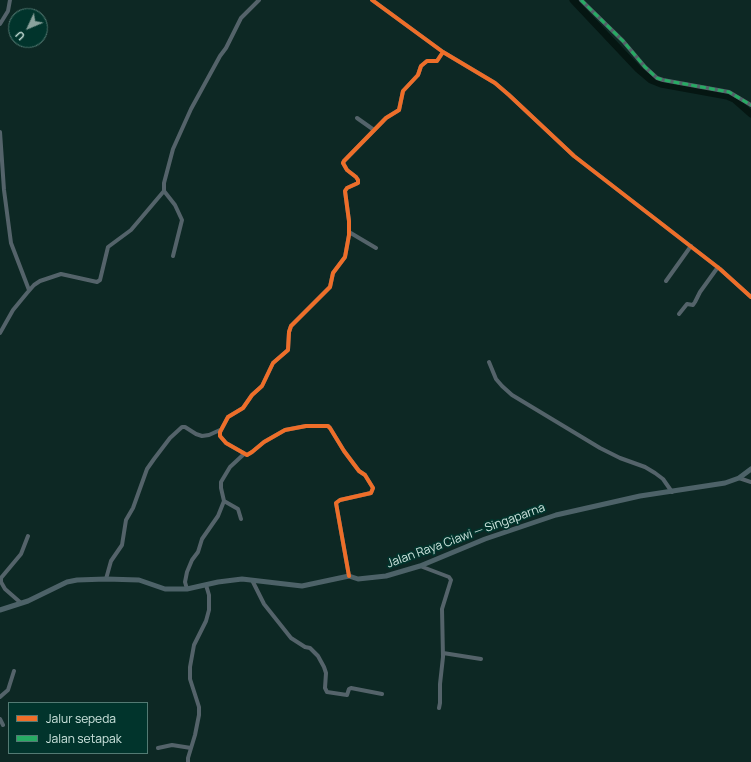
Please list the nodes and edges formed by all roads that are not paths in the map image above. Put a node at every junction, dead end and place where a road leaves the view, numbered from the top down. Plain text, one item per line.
1 (10, 0) edge
2 (259, 0) edge
3 (372, 0) edge
4 (581, 0) edge
5 (0, 24) edge
6 (444, 52) junction
7 (751, 106) edge
8 (357, 118) dead end
9 (374, 130) junction
10 (0, 132) edge
11 (164, 191) junction
12 (349, 232) junction
13 (691, 246) junction
14 (376, 248) dead end
15 (173, 256) dead end
16 (718, 267) junction
17 (666, 280) dead end
18 (29, 290) junction
19 (751, 297) edge
20 (679, 314) dead end
21 (0, 333) edge
22 (489, 362) dead end
23 (220, 430) junction
24 (244, 454) junction
25 (751, 469) edge
26 (739, 478) junction
27 (751, 482) edge
28 (672, 492) junction
29 (224, 501) junction
30 (241, 518) dead end
31 (28, 536) dead end
32 (420, 566) junction
33 (349, 576) junction
34 (106, 579) junction
35 (252, 580) junction
36 (206, 585) junction
37 (187, 589) junction
38 (21, 603) junction
39 (0, 610) edge
40 (443, 653) junction
41 (481, 659) dead end
42 (14, 671) dead end
43 (382, 694) dead end
44 (0, 697) edge
45 (439, 708) dead end
46 (0, 719) edge
47 (3, 725) dead end
48 (158, 748) dead end
49 (191, 748) junction
50 (188, 762) edge

1 - 5 street
2 - 11 street
3 - 6 street
4 - 7 street
6 - 9 street
6 - 13 street
8 - 9 street
9 - 12 street
10 - 18 street
11 - 15 street
11 - 18 street
12 - 14 street
12 - 23 street
13 - 16 street
13 - 17 street
16 - 19 street
16 - 20 street
18 - 21 street
22 - 28 street
23 - 24 street
23 - 34 street
24 - 29 street
24 - 33 street
25 - 26 main road, Jalan Raya Ciawi — Singaparna
26 - 27 street
26 - 28 main road, Jalan Raya Ciawi — Singaparna
28 - 32 main road, Jalan Raya Ciawi — Singaparna
29 - 30 street
29 - 37 street
31 - 38 street
32 - 33 main road, Jalan Raya Ciawi — Singaparna
32 - 40 street
33 - 35 main road, Jalan Raya Ciawi — Singaparna
34 - 37 main road, Jalan Raya Ciawi — Singaparna
34 - 38 main road, Jalan Raya Ciawi — Singaparna
35 - 36 main road, Jalan Raya Ciawi — Singaparna
35 - 43 street
36 - 37 main road, Jalan Raya Ciawi — Singaparna
36 - 49 street
38 - 39 main road, Jalan Raya Ciawi — Singaparna
40 - 41 street
40 - 45 street
42 - 44 street
46 - 47 street
48 - 49 street
49 - 50 street

